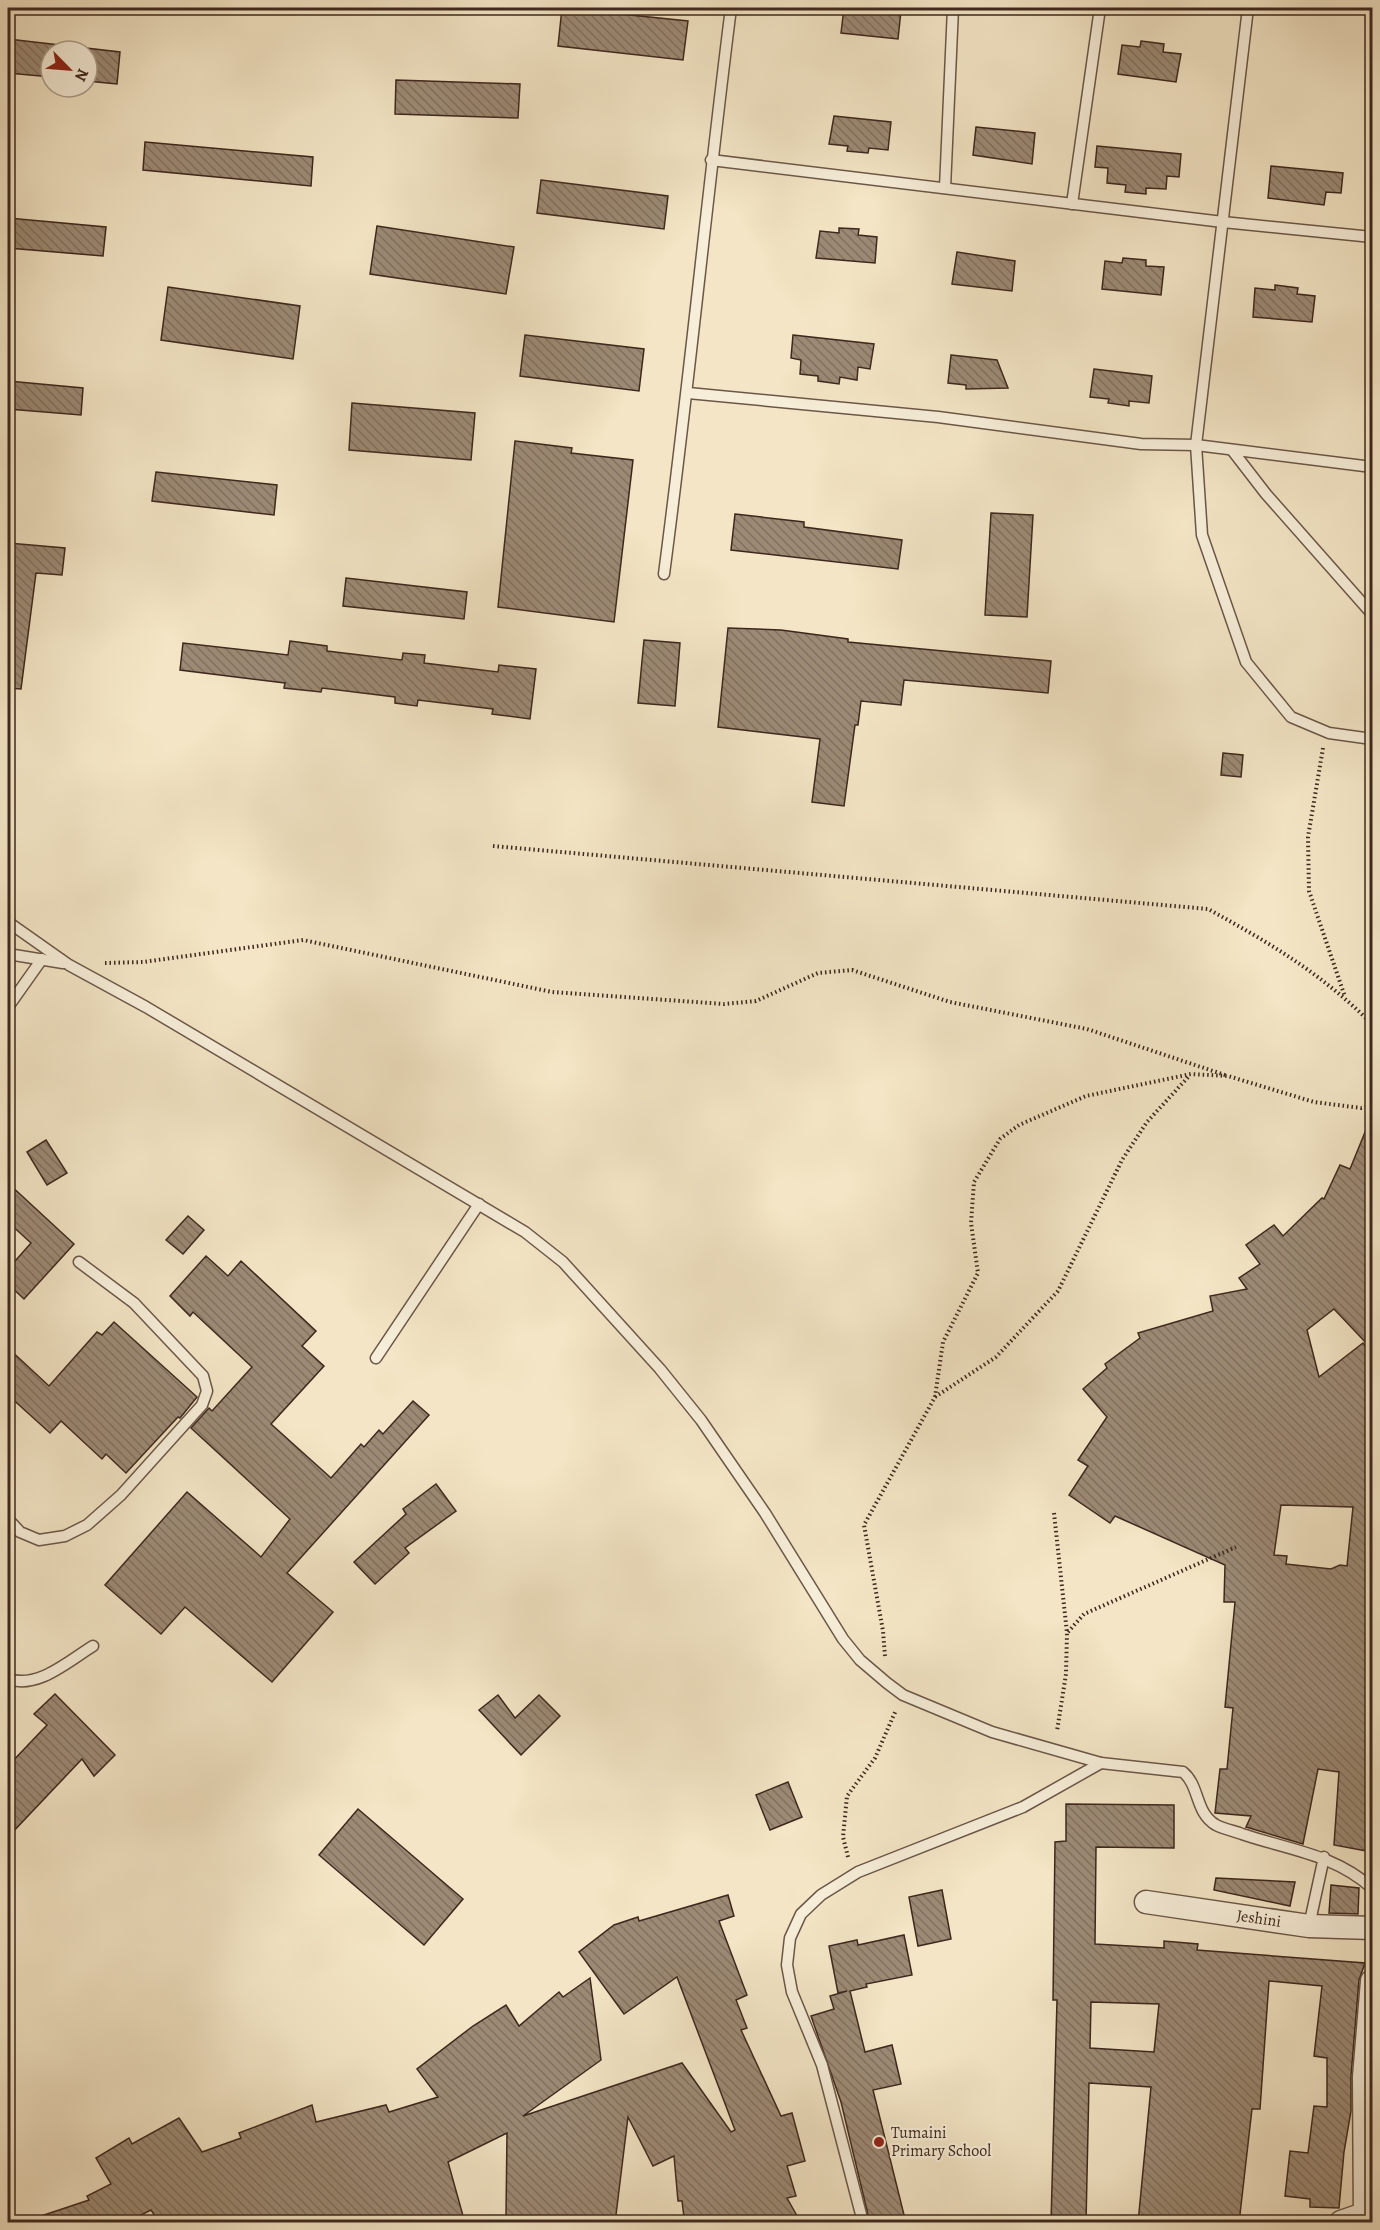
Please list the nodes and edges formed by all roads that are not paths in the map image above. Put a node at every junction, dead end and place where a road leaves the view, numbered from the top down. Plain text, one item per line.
1 (731, 8) edge
2 (953, 8) edge
3 (1100, 8) edge
4 (1248, 8) edge
5 (711, 160) junction
6 (945, 188) junction
7 (1072, 204) junction
8 (1223, 222) junction
9 (1372, 237) edge
10 (688, 393) junction
11 (1196, 445) junction
12 (1232, 450) junction
13 (1372, 467) edge
14 (664, 574) dead end
15 (1372, 614) edge
16 (1372, 739) edge
17 (8, 922) edge
18 (8, 954) edge
19 (42, 959) junction
20 (69, 965) junction
21 (8, 1007) edge
22 (479, 1204) junction
23 (79, 1262) dead end
24 (376, 1358) dead end
25 (8, 1519) edge
26 (93, 1646) dead end
27 (8, 1679) edge
28 (1101, 1763) junction
29 (1324, 1857) junction
30 (1372, 1888) edge
31 (1146, 1902) dead end
32 (1309, 1926) junction
33 (1372, 1928) edge
34 (1372, 1981) edge
35 (1364, 2218) edge
36 (863, 2223) edge
37 (1341, 2223) edge

1 - 5 lane
2 - 6 lane
3 - 7 lane
4 - 8 lane
5 - 6 lane
5 - 10 lane
6 - 7 lane
7 - 8 lane
8 - 9 lane
8 - 11 lane
10 - 11 lane
10 - 14 lane
11 - 12 lane
11 - 16 lane
12 - 13 lane
12 - 15 lane
17 - 20 lane
18 - 19 lane
19 - 20 lane
19 - 21 lane
20 - 22 lane
22 - 24 lane
22 - 28 lane
23 - 25 lane
26 - 27 lane
28 - 29 lane
28 - 36 lane
29 - 30 lane
29 - 32 lane
31 - 32 street, Jeshini
32 - 33 street, Jeshini
34 - 35 street
35 - 37 street

